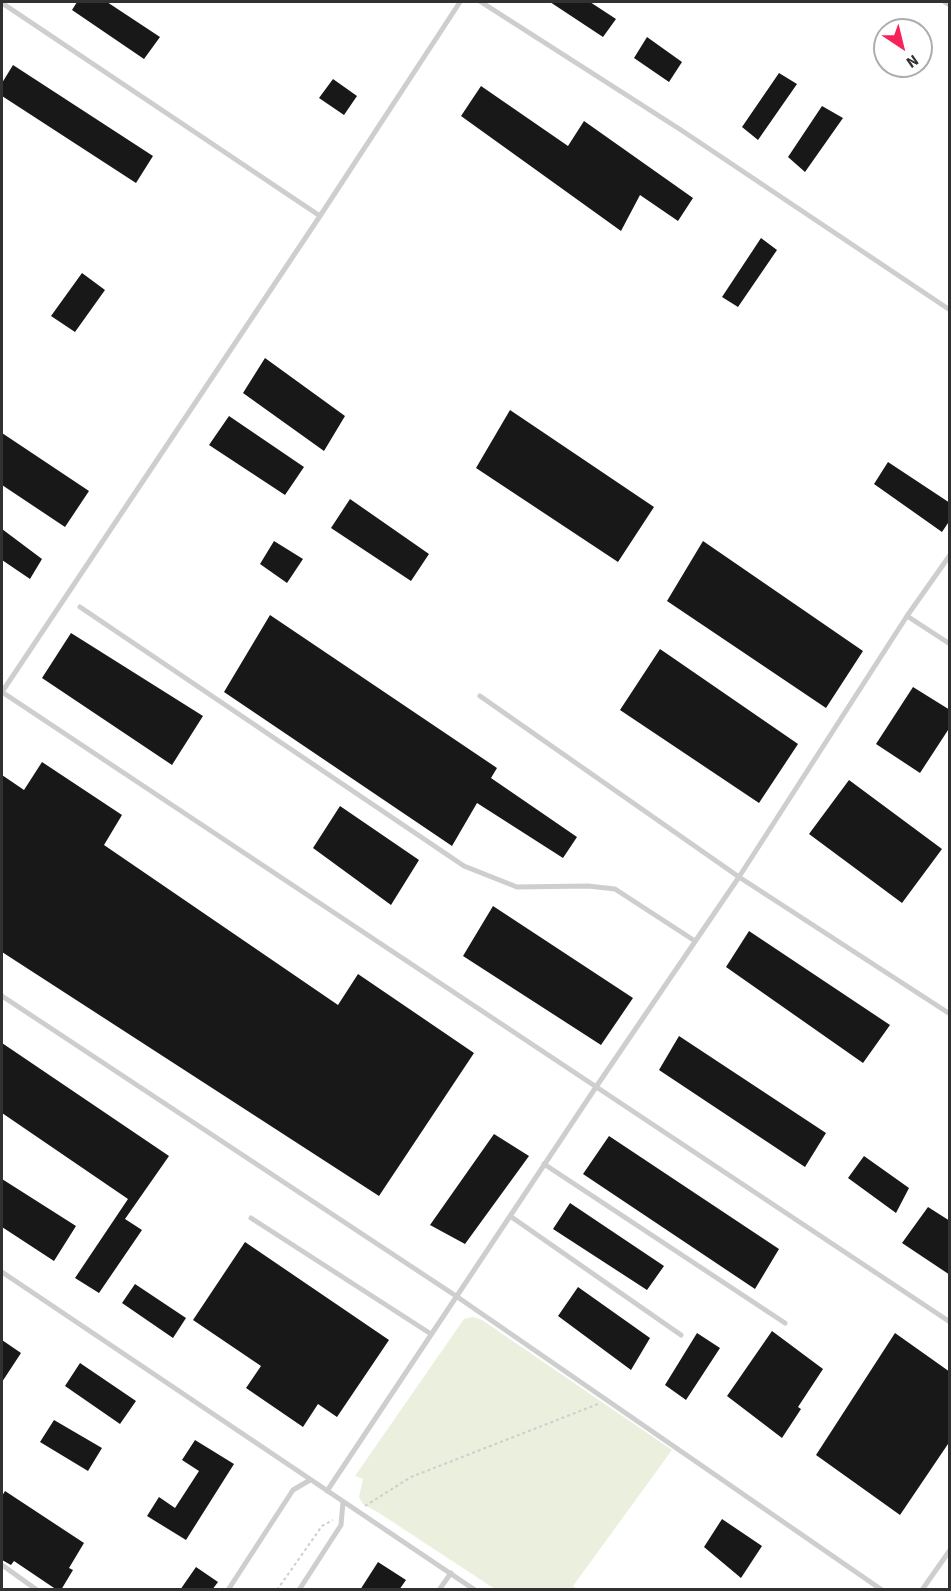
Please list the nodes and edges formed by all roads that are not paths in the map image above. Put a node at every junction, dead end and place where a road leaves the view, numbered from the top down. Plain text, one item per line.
1 (460, 2) edge
2 (481, 2) edge
3 (945, 2) edge
4 (2, 3) edge
5 (950, 5) edge
6 (320, 216) junction
7 (950, 310) edge
8 (950, 555) edge
9 (80, 607) dead end
10 (908, 616) junction
11 (950, 644) edge
12 (2, 692) edge
13 (480, 696) dead end
14 (739, 876) junction
15 (695, 941) junction
16 (2, 996) edge
17 (950, 1014) edge
18 (596, 1087) junction
19 (544, 1164) junction
20 (510, 1216) junction
21 (251, 1218) dead end
22 (2, 1272) edge
23 (456, 1296) junction
24 (950, 1322) edge
25 (785, 1323) dead end
26 (431, 1334) junction
27 (681, 1335) dead end
28 (310, 1480) junction
29 (327, 1491) junction
30 (343, 1502) junction
31 (950, 1550) edge
32 (2, 1565) edge
33 (451, 1573) junction
34 (37, 1590) edge
35 (228, 1590) edge
36 (299, 1590) edge
37 (439, 1590) edge
38 (475, 1590) edge
39 (882, 1590) edge
40 (922, 1590) edge

1 - 6 lane
2 - 7 lane
3 - 5 lane
4 - 6 lane
6 - 12 lane
8 - 10 lane
9 - 15 lane
10 - 11 lane
10 - 14 lane
12 - 18 lane
13 - 14 lane
14 - 15 lane
14 - 17 lane
15 - 18 lane
16 - 23 lane
18 - 19 lane
18 - 24 lane
19 - 20 lane
19 - 25 lane
20 - 23 lane
20 - 27 lane
21 - 26 lane
22 - 28 lane
23 - 26 lane
23 - 39 lane
26 - 29 lane
28 - 29 lane
28 - 35 lane
29 - 30 lane
30 - 33 lane
30 - 36 lane
31 - 40 lane
32 - 34 lane
33 - 37 lane
33 - 38 lane

